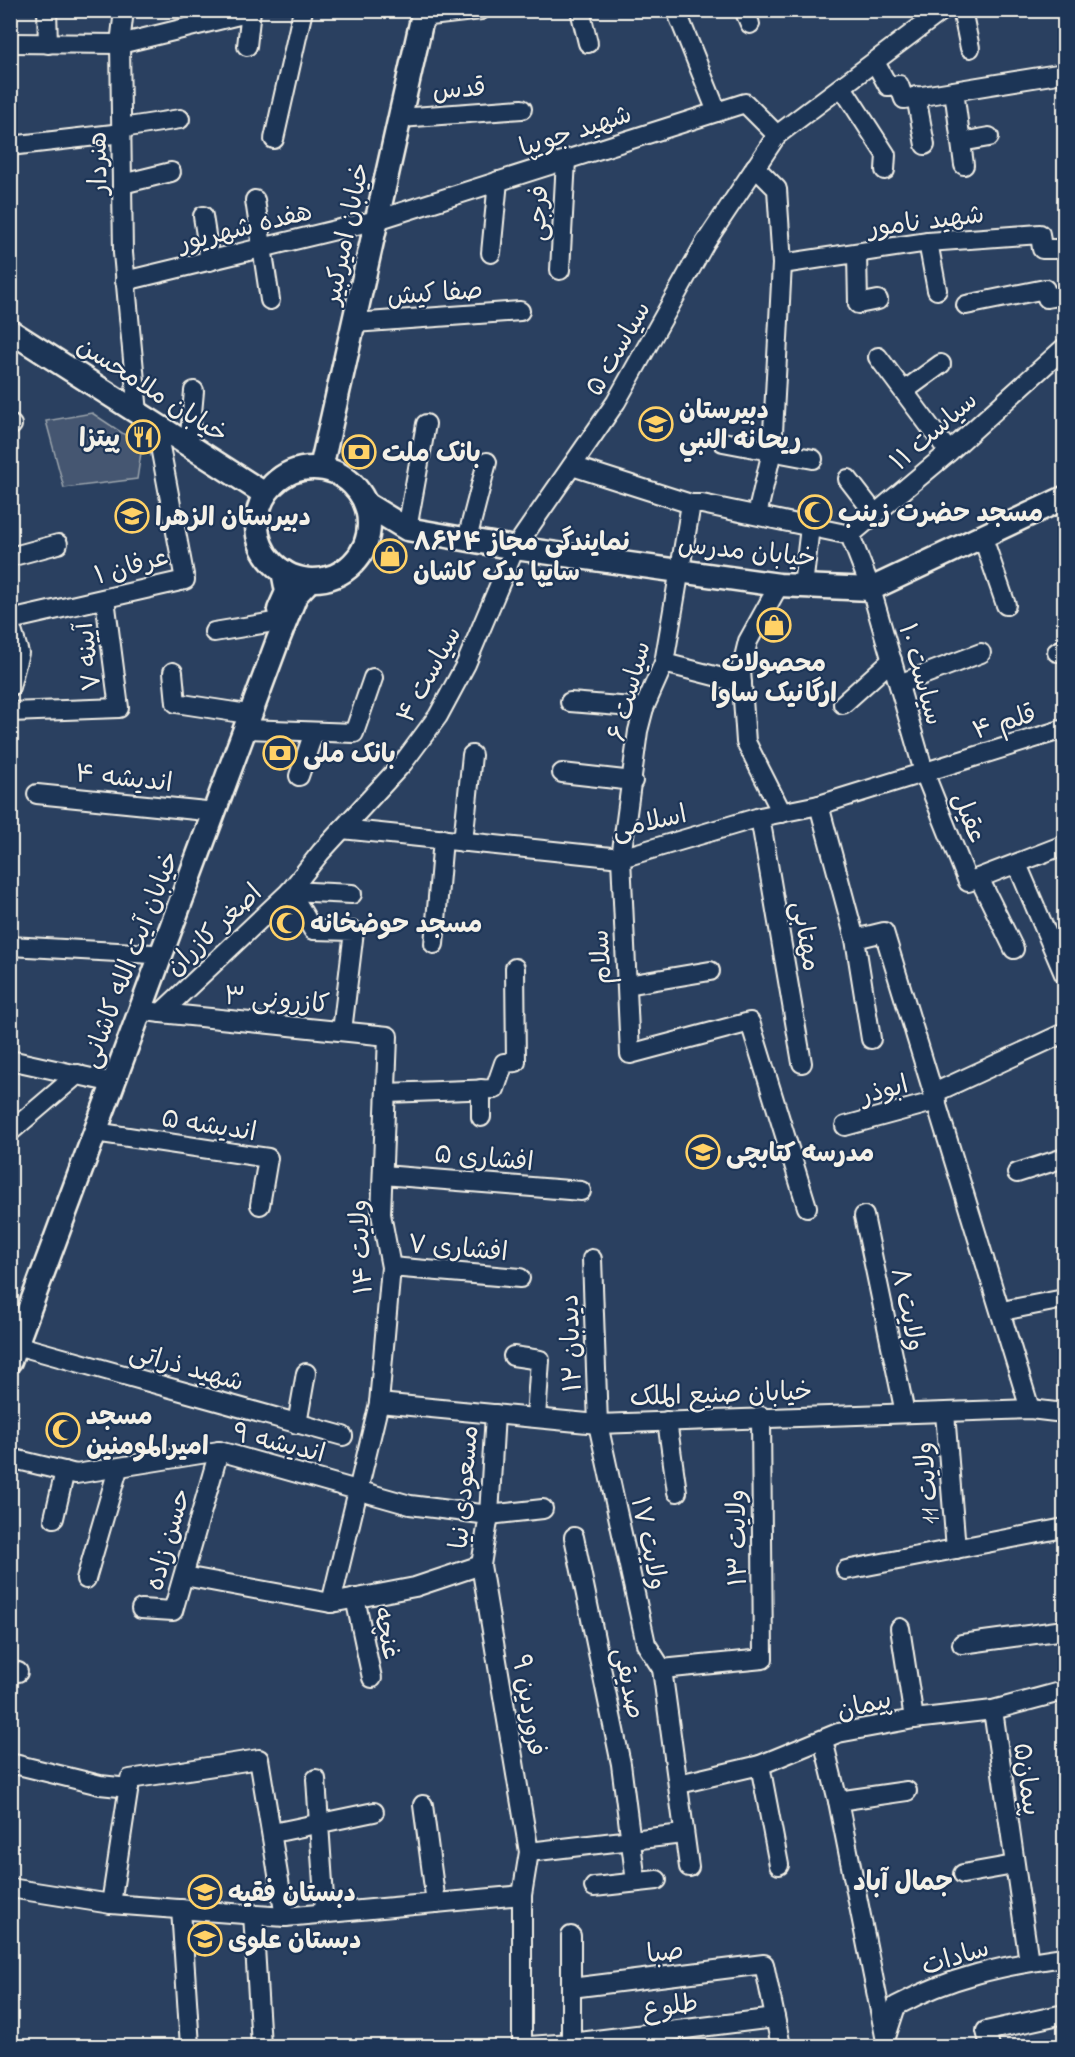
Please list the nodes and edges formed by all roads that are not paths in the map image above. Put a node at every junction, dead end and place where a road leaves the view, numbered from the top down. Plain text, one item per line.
1 (47, 10) edge
2 (124, 10) edge
3 (303, 10) edge
4 (481, 10) edge
5 (580, 10) edge
6 (676, 10) edge
7 (943, 10) edge
8 (962, 10) edge
9 (244, 12) edge
10 (423, 14) edge
11 (10, 43) edge
12 (588, 43) dead end
13 (48, 44) junction
14 (120, 44) junction
15 (247, 46) dead end
16 (970, 48) dead end
17 (875, 62) junction
18 (1065, 73) edge
19 (843, 87) junction
20 (954, 91) junction
21 (916, 96) junction
22 (522, 108) dead end
23 (717, 112) junction
24 (400, 118) junction
25 (180, 119) dead end
26 (122, 131) junction
27 (777, 135) junction
28 (988, 137) dead end
29 (274, 139) dead end
30 (960, 142) junction
31 (925, 145) dead end
32 (10, 147) edge
33 (566, 160) junction
34 (964, 165) dead end
35 (755, 167) junction
36 (885, 170) dead end
37 (171, 172) dead end
38 (498, 181) junction
39 (122, 184) junction
40 (255, 200) dead end
41 (203, 216) dead end
42 (377, 220) junction
43 (928, 242) junction
44 (1065, 249) edge
45 (261, 250) junction
46 (491, 253) dead end
47 (857, 254) junction
48 (210, 261) junction
49 (782, 264) junction
50 (560, 270) dead end
51 (125, 281) junction
52 (937, 290) dead end
53 (1065, 295) edge
54 (270, 300) dead end
55 (878, 300) dead end
56 (966, 305) dead end
57 (520, 311) dead end
58 (354, 323) junction
59 (10, 332) edge
60 (1065, 348) edge
61 (878, 357) dead end
62 (940, 364) dead end
63 (194, 391) dead end
64 (904, 391) junction
65 (147, 419) junction
66 (426, 424) dead end
67 (723, 442) dead end
68 (189, 446) junction
69 (771, 451) junction
70 (949, 452) junction
71 (813, 459) dead end
72 (487, 462) dead end
73 (572, 466) junction
74 (321, 468) junction
75 (848, 479) dead end
76 (265, 494) junction
77 (1065, 498) edge
78 (366, 504) junction
79 (691, 504) junction
80 (875, 514) junction
81 (757, 515) junction
82 (810, 527) junction
83 (406, 528) junction
84 (850, 536) junction
85 (368, 538) junction
86 (983, 538) junction
87 (467, 539) junction
88 (58, 544) dead end
89 (515, 548) junction
90 (10, 557) edge
91 (283, 571) junction
92 (680, 572) junction
93 (309, 581) junction
94 (779, 585) junction
95 (803, 586) junction
96 (871, 589) junction
97 (105, 599) junction
98 (1006, 605) dead end
99 (10, 622) edge
100 (274, 622) junction
101 (214, 632) dead end
102 (981, 653) dead end
103 (892, 660) junction
104 (664, 663) junction
105 (173, 672) dead end
106 (373, 678) dead end
107 (742, 682) junction
108 (899, 684) junction
109 (10, 687) edge
110 (570, 702) dead end
111 (843, 704) dead end
112 (644, 708) junction
113 (10, 712) edge
114 (243, 721) junction
115 (1065, 729) edge
116 (314, 732) junction
117 (472, 755) dead end
118 (924, 772) junction
119 (562, 773) dead end
120 (299, 776) dead end
121 (633, 781) junction
122 (38, 794) dead end
123 (819, 805) junction
124 (206, 811) junction
125 (782, 813) junction
126 (760, 817) junction
127 (342, 829) junction
128 (443, 839) junction
129 (463, 842) junction
130 (1065, 845) edge
131 (621, 858) junction
132 (1017, 864) junction
133 (974, 880) junction
134 (290, 891) junction
135 (352, 894) dead end
136 (855, 939) junction
137 (434, 944) dead end
138 (10, 946) edge
139 (1014, 949) dead end
140 (153, 954) junction
141 (515, 968) dead end
142 (710, 971) dead end
143 (1065, 974) edge
144 (627, 985) junction
145 (150, 1011) junction
146 (342, 1031) junction
147 (1065, 1033) edge
148 (388, 1036) joint
149 (871, 1039) dead end
150 (10, 1060) edge
151 (802, 1063) dead end
152 (78, 1074) junction
153 (105, 1081) junction
154 (481, 1089) junction
155 (386, 1093) junction
156 (936, 1097) junction
157 (481, 1118) dead end
158 (845, 1126) dead end
159 (10, 1132) edge
160 (95, 1132) junction
161 (1065, 1158) edge
162 (1017, 1173) dead end
163 (383, 1175) junction
164 (582, 1191) dead end
165 (260, 1204) dead end
166 (807, 1208) dead end
167 (864, 1216) dead end
168 (592, 1260) dead end
169 (392, 1267) junction
170 (520, 1278) dead end
171 (1065, 1299) edge
172 (1002, 1311) junction
173 (12, 1347) edge
174 (513, 1356) dead end
175 (306, 1373) dead end
176 (380, 1403) junction
177 (1030, 1408) junction
178 (905, 1413) junction
179 (945, 1413) junction
180 (1065, 1413) edge
181 (495, 1414) junction
182 (761, 1416) junction
183 (536, 1417) junction
184 (667, 1421) junction
185 (297, 1424) junction
186 (598, 1424) junction
187 (343, 1436) dead end
188 (219, 1451) junction
189 (10, 1458) edge
190 (118, 1470) junction
191 (65, 1471) junction
192 (359, 1489) junction
193 (677, 1492) dead end
194 (543, 1509) dead end
195 (489, 1515) junction
196 (54, 1518) dead end
197 (1065, 1528) edge
198 (574, 1537) dead end
199 (956, 1549) junction
200 (481, 1565) junction
201 (846, 1570) dead end
202 (184, 1576) junction
203 (86, 1579) dead end
204 (355, 1598) junction
205 (332, 1603) junction
206 (141, 1609) dead end
207 (900, 1628) dead end
208 (1065, 1630) edge
209 (962, 1644) dead end
210 (662, 1669) junction
211 (372, 1678) dead end
212 (1065, 1691) edge
213 (993, 1710) junction
214 (914, 1719) junction
215 (823, 1740) junction
216 (10, 1763) edge
217 (760, 1765) junction
218 (316, 1779) dead end
219 (679, 1784) junction
220 (129, 1788) junction
221 (907, 1791) dead end
222 (838, 1801) junction
223 (423, 1805) dead end
224 (374, 1812) dead end
225 (319, 1825) junction
226 (273, 1833) junction
227 (683, 1833) junction
228 (630, 1840) junction
229 (529, 1852) junction
230 (779, 1865) dead end
231 (1014, 1865) junction
232 (689, 1867) dead end
233 (963, 1874) dead end
234 (657, 1880) dead end
235 (636, 1882) junction
236 (594, 1887) dead end
237 (10, 1888) edge
238 (522, 1896) junction
239 (436, 1903) junction
240 (111, 1904) junction
241 (181, 1910) junction
242 (325, 1913) junction
243 (253, 1914) junction
244 (285, 1917) junction
245 (571, 1936) dead end
246 (1065, 1957) edge
247 (1029, 1962) junction
248 (571, 1988) junction
249 (1065, 2014) edge
250 (775, 2018) junction
251 (988, 2038) edge
252 (886, 2042) edge
253 (571, 2043) junction
254 (190, 2046) edge
255 (261, 2046) edge
256 (522, 2046) edge
257 (529, 2046) edge
258 (781, 2046) edge

1 - 13 street
2 - 14 street, هنردار
3 - 29 street
4 - 10 street
5 - 12 street
6 - 23 street
7 - 17 street, سیاست ۵
8 - 16 street
9 - 14 street
9 - 15 street
10 - 24 main road, خیابان امیرکبیر
11 - 13 street
13 - 14 street
14 - 26 street, هنردار
17 - 19 street, سیاست ۵
17 - 21 street
18 - 20 street
19 - 27 street, سیاست ۵
19 - 36 street
20 - 21 street
20 - 30 street
21 - 31 street
22 - 24 street, قدس
23 - 27 street, شهید جویپا
23 - 33 street, شهید جویپا
24 - 42 main road, خیابان امیرکبیر
25 - 26 street
26 - 32 street
26 - 39 street, هنردار
27 - 35 street, سیاست ۵
28 - 30 street
30 - 34 street
33 - 38 street, شهید جویپا
33 - 50 street, فرجی
35 - 49 street
35 - 73 street, سیاست ۵
37 - 39 street
38 - 42 street, شهید جویپا
38 - 46 street
39 - 51 street, هنردار
40 - 45 street
41 - 48 street
42 - 45 street, هفده شهریور
42 - 58 main road, خیابان امیرکبیر
43 - 44 street, شهید نامور
43 - 47 street, شهید نامور
43 - 52 street
45 - 48 street, هفده شهریور
45 - 54 street
47 - 49 street, شهید نامور
47 - 55 street
48 - 51 street, هفده شهریور
49 - 69 street
51 - 65 street, هنردار
53 - 56 street
57 - 58 street, صفا کیش
58 - 74 main road, خیابان امیرکبیر
59 - 65 main road, خیابان ملامحسن
60 - 70 street, سیاست ۱۱
61 - 64 street
62 - 64 street
63 - 68 street
64 - 70 street
65 - 68 main road, خیابان ملامحسن
65 - 97 street, عرفان ۱
66 - 83 street
67 - 69 street
68 - 76 main road, خیابان ملامحسن
69 - 71 street
69 - 81 street
70 - 80 street, سیاست ۱۱
72 - 87 street
73 - 79 street
73 - 89 street, سیاست ۵
74 - 76 main road
74 - 78 main road
75 - 80 street
76 - 91 main road
77 - 86 main road, خیابان مدرس
78 - 83 main road
78 - 85 main road
79 - 81 street
79 - 92 street, سیاست ۶
80 - 84 street, سیاست ۱۱
81 - 82 street
82 - 84 street
82 - 95 street
83 - 85 main road
83 - 87 main road, خیابان مدرس
84 - 96 street
85 - 93 main road
86 - 96 main road, خیابان مدرس
86 - 98 street
87 - 89 main road, خیابان مدرس
88 - 90 street
89 - 92 main road, خیابان مدرس
89 - 127 street, سیاست ۴
91 - 93 main road
91 - 100 main road, خیابان آیت الله کاشانی
92 - 94 main road, خیابان مدرس
92 - 104 street, سیاست ۶
93 - 114 main road, خیابان آیت الله کاشانی
94 - 95 main road, خیابان مدرس
94 - 107 street
95 - 96 main road, خیابان مدرس
96 - 103 street, سیاست ۱۰
97 - 99 street, عرفان ۱
97 - 113 street, آیینه ۷
99 - 109 street
100 - 101 street
100 - 114 main road, خیابان آیت الله کاشانی
102 - 108 street
103 - 108 street, سیاست ۱۰
103 - 111 street
104 - 107 street
104 - 112 street, سیاست ۶
105 - 114 street
106 - 116 street
107 - 125 street
108 - 118 street, سیاست ۱۰
110 - 112 street
112 - 121 street, سیاست ۶
114 - 116 street
114 - 124 main road, خیابان آیت الله کاشانی
114 - 145 main road, خیابان آیت الله کاشانی
115 - 118 street, قلم ۴
116 - 120 street
117 - 129 street
118 - 123 street, اسلامی
118 - 133 street, عقیل
119 - 121 street
121 - 131 street, سیاست ۶
122 - 124 street, اندیشه ۴
123 - 125 street, اسلامی
123 - 136 street
124 - 140 main road, خیابان آیت الله کاشانی
125 - 126 street, اسلامی
126 - 131 street, اسلامی
126 - 151 street, مهتابی
127 - 128 street, اسلامی
127 - 134 street, سیاست ۴
128 - 129 street, اسلامی
128 - 137 street
129 - 131 street, اسلامی
130 - 132 street
131 - 144 street, سلام
132 - 133 street
132 - 143 street
133 - 139 street, عقیل
134 - 135 street
134 - 145 street, اصغر کازران
134 - 146 street
136 - 149 street
136 - 156 street
138 - 140 street
140 - 153 main road, خیابان آیت الله کاشانی
141 - 154 street
142 - 144 street
144 - 166 street, سلام
145 - 146 street, کازرونی ۳
145 - 160 main road, خیابان آیت الله کاشانی
146 - 148 street, کازرونی ۳
147 - 156 street, ابوذر
148 - 155 street, ولایت ۱۴
150 - 152 street
152 - 153 street
152 - 159 street
153 - 173 main road, خیابان آیت الله کاشانی
154 - 155 street
154 - 157 street
155 - 163 street, ولایت ۱۴
156 - 158 street, ابوذر
156 - 172 street
160 - 165 street, اندیشه ۵
160 - 173 main road, خیابان آیت الله کاشانی
161 - 162 street
163 - 164 street, افشاری ۵
163 - 169 street, ولایت ۱۴
167 - 178 street, ولایت ۸
168 - 186 street, دیدبان ۱۲
169 - 170 street, افشاری ۷
169 - 176 street, ولایت ۱۴
171 - 172 street
172 - 177 street
173 - 185 street, شهید ذراتی
174 - 183 street
175 - 185 street
176 - 181 street, خیابان صنیع الملک
176 - 192 street, ولایت ۱۴
177 - 179 street, خیابان صنیع الملک
177 - 180 street, خیابان صنیع الملک
178 - 179 street, خیابان صنیع الملک
178 - 182 street, خیابان صنیع الملک
179 - 199 street, ولایت 11
181 - 183 street, خیابان صنیع الملک
181 - 195 street, مسعودی نیا
182 - 184 street, خیابان صنیع الملک
182 - 210 street, ولایت ۱۳
183 - 186 street, خیابان صنیع الملک
184 - 186 street, خیابان صنیع الملک
184 - 193 street
185 - 187 street, شهید ذراتی
186 - 210 street, ولایت ۱۷
188 - 190 street, اندیشه ۹
188 - 192 street, اندیشه ۹
188 - 202 street, حسن زاده
189 - 191 street, اندیشه ۹
190 - 191 street, اندیشه ۹
190 - 203 street
191 - 196 street
192 - 195 street, اندیشه ۹
192 - 205 street, ولایت ۱۴
194 - 195 street, اندیشه ۹
195 - 200 street, مسعودی نیا
197 - 199 street
198 - 228 street, صدیقی
199 - 201 street
200 - 204 street
200 - 229 street, فروردین ۹
202 - 205 street
202 - 206 street, حسن زاده
204 - 205 street
204 - 211 street, غنچه
207 - 214 street
208 - 209 street
210 - 219 street
212 - 213 street, پیمان
213 - 214 street, پیمان
213 - 231 street, پیمان۵
214 - 215 street, پیمان
215 - 217 street, پیمان
215 - 222 street
216 - 220 street
217 - 219 street, پیمان
217 - 230 street
218 - 225 street
219 - 227 street
220 - 226 street
220 - 240 street
221 - 222 street
222 - 252 street
223 - 239 street
224 - 225 street
225 - 226 street
225 - 242 street
226 - 244 street
227 - 228 street
227 - 232 street
228 - 229 street
228 - 235 street
229 - 238 street, فروردین ۹
231 - 233 street
231 - 247 street, پیمان۵
234 - 235 street
235 - 236 street
237 - 240 street
238 - 239 street
238 - 256 street, فروردین ۹
239 - 242 street
240 - 241 street
241 - 243 street
241 - 254 street
242 - 244 street
243 - 244 street
243 - 255 street
245 - 248 street
246 - 247 street, سادات
247 - 252 street, سادات
248 - 250 street, صبا
248 - 253 street
249 - 251 street
250 - 253 street, طلوع
250 - 258 street
253 - 257 street, طلوع

